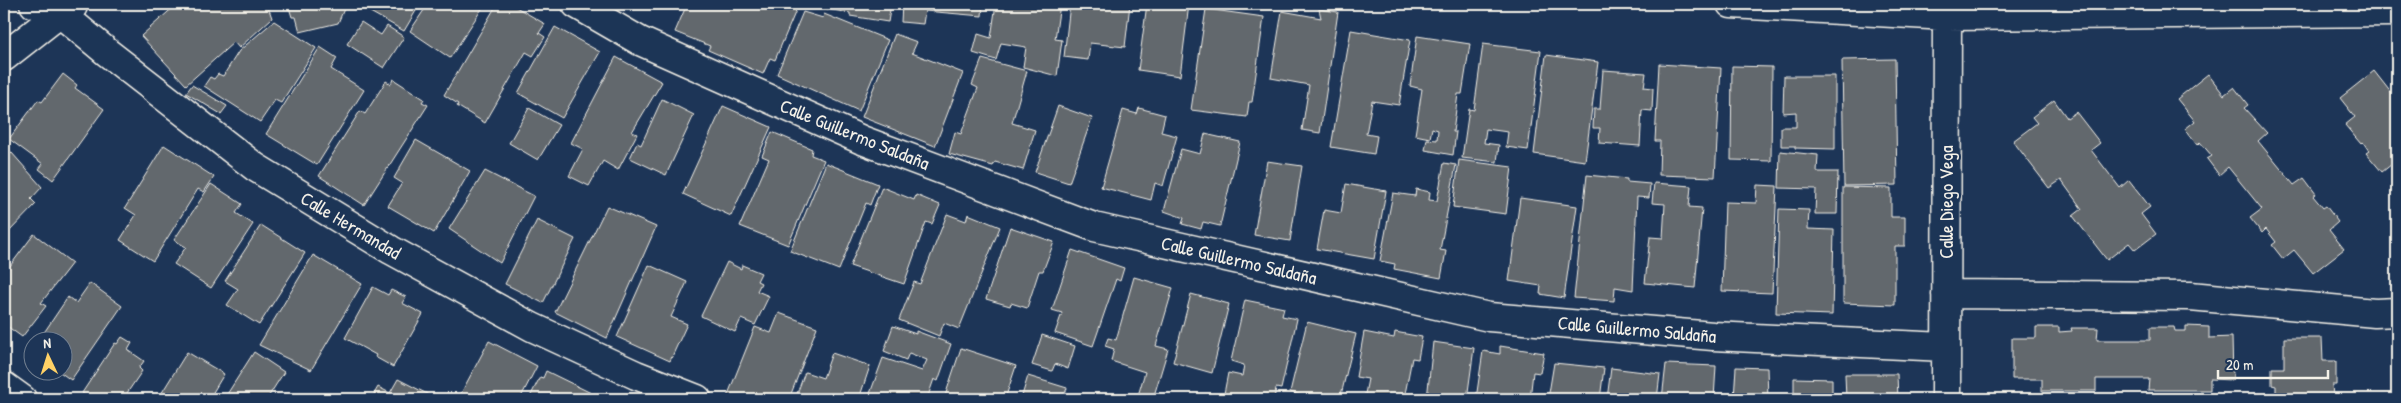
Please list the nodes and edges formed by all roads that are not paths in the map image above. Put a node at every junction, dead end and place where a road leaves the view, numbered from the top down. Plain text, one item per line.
1 (34, 4) edge
2 (576, 4) edge
3 (1731, 4) edge
4 (69, 8) edge
5 (1947, 10) edge
6 (2397, 12) edge
7 (4, 57) edge
8 (1946, 294) junction
9 (2397, 312) edge
10 (1945, 347) junction
11 (4, 386) edge
12 (22, 399) edge
13 (697, 399) edge
14 (1946, 399) edge

1 - 4 street, Calle Hermandad
2 - 10 street, Calle Guillermo Saldaña
3 - 5 street
4 - 7 street
4 - 13 street, Calle Hermandad
5 - 6 street
5 - 8 street, Calle Diego Vega
8 - 9 street
8 - 10 street, Calle Diego Vega
10 - 14 street, Calle Diego Vega
11 - 12 street

